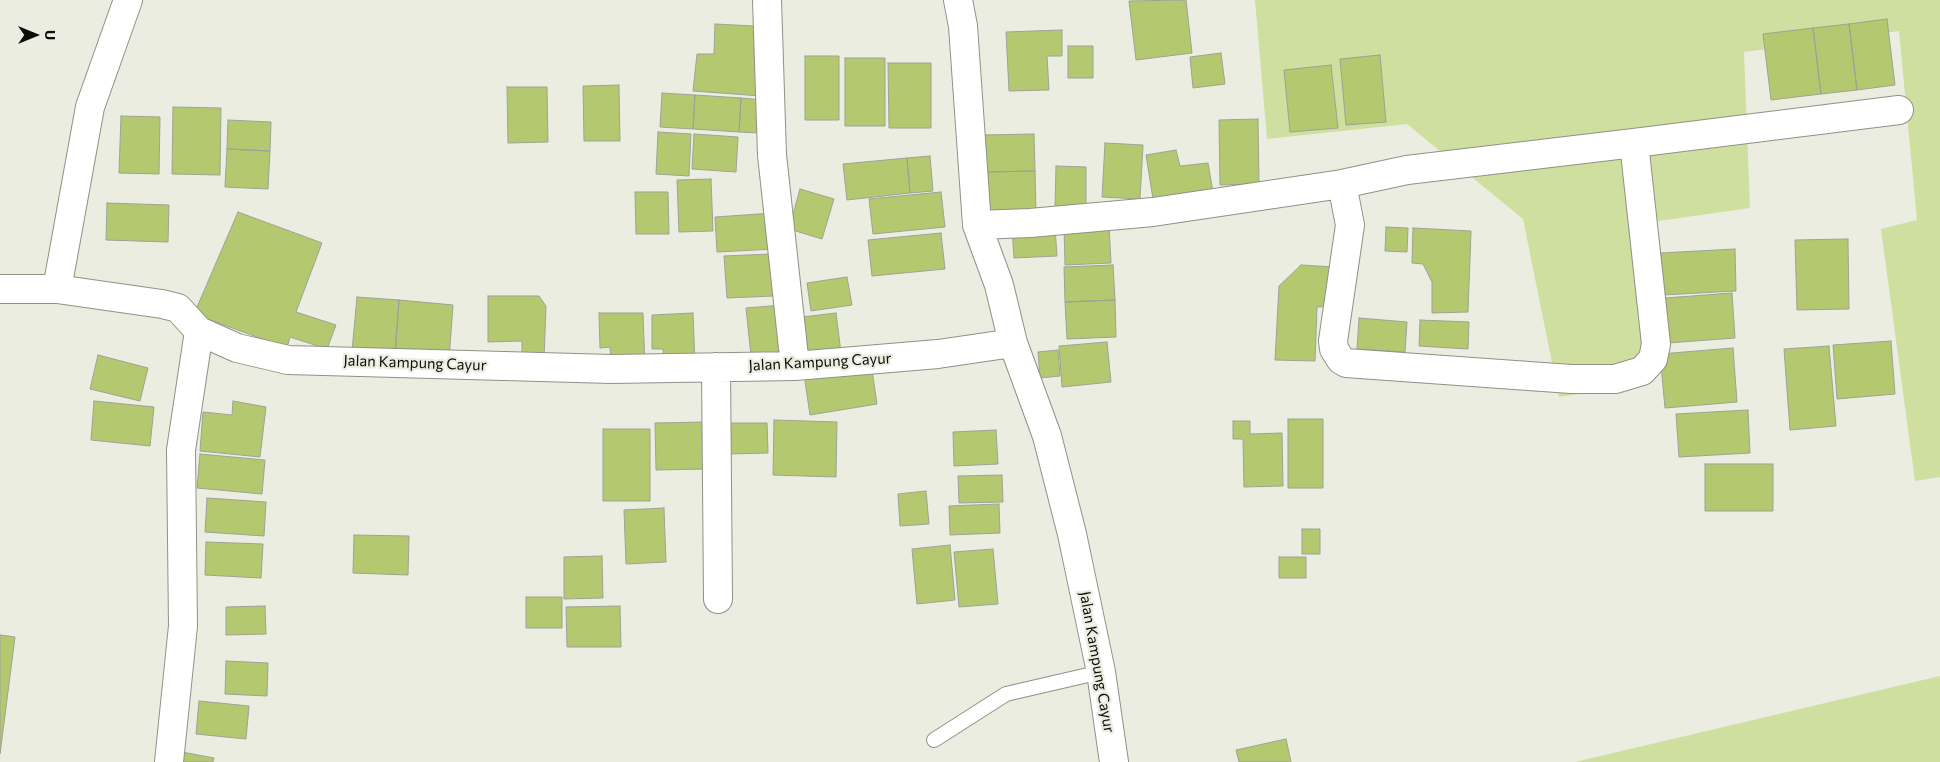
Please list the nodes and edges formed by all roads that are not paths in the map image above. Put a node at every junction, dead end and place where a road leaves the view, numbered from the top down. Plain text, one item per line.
1 (128, 0) edge
2 (768, 0) edge
3 (958, 0) edge
4 (1899, 110) dead end
5 (1634, 143) junction
6 (1342, 184) junction
7 (977, 225) junction
8 (0, 289) edge
9 (57, 289) junction
10 (198, 331) junction
11 (1013, 343) junction
12 (795, 366) junction
13 (716, 367) junction
14 (718, 599) dead end
15 (1101, 672) junction
16 (934, 740) dead end
17 (169, 762) edge
18 (1114, 762) edge

1 - 9 street
2 - 12 street
3 - 7 street
4 - 5 street
5 - 6 street
5 - 6 street
6 - 7 street
7 - 11 street
8 - 9 street, Jalan Kampung Cayur
9 - 10 street, Jalan Kampung Cayur
10 - 13 street, Jalan Kampung Cayur
10 - 17 street
11 - 12 street, Jalan Kampung Cayur
11 - 15 street, Jalan Kampung Cayur
12 - 13 street, Jalan Kampung Cayur
13 - 14 street
15 - 16 lane
15 - 18 street, Jalan Kampung Cayur

